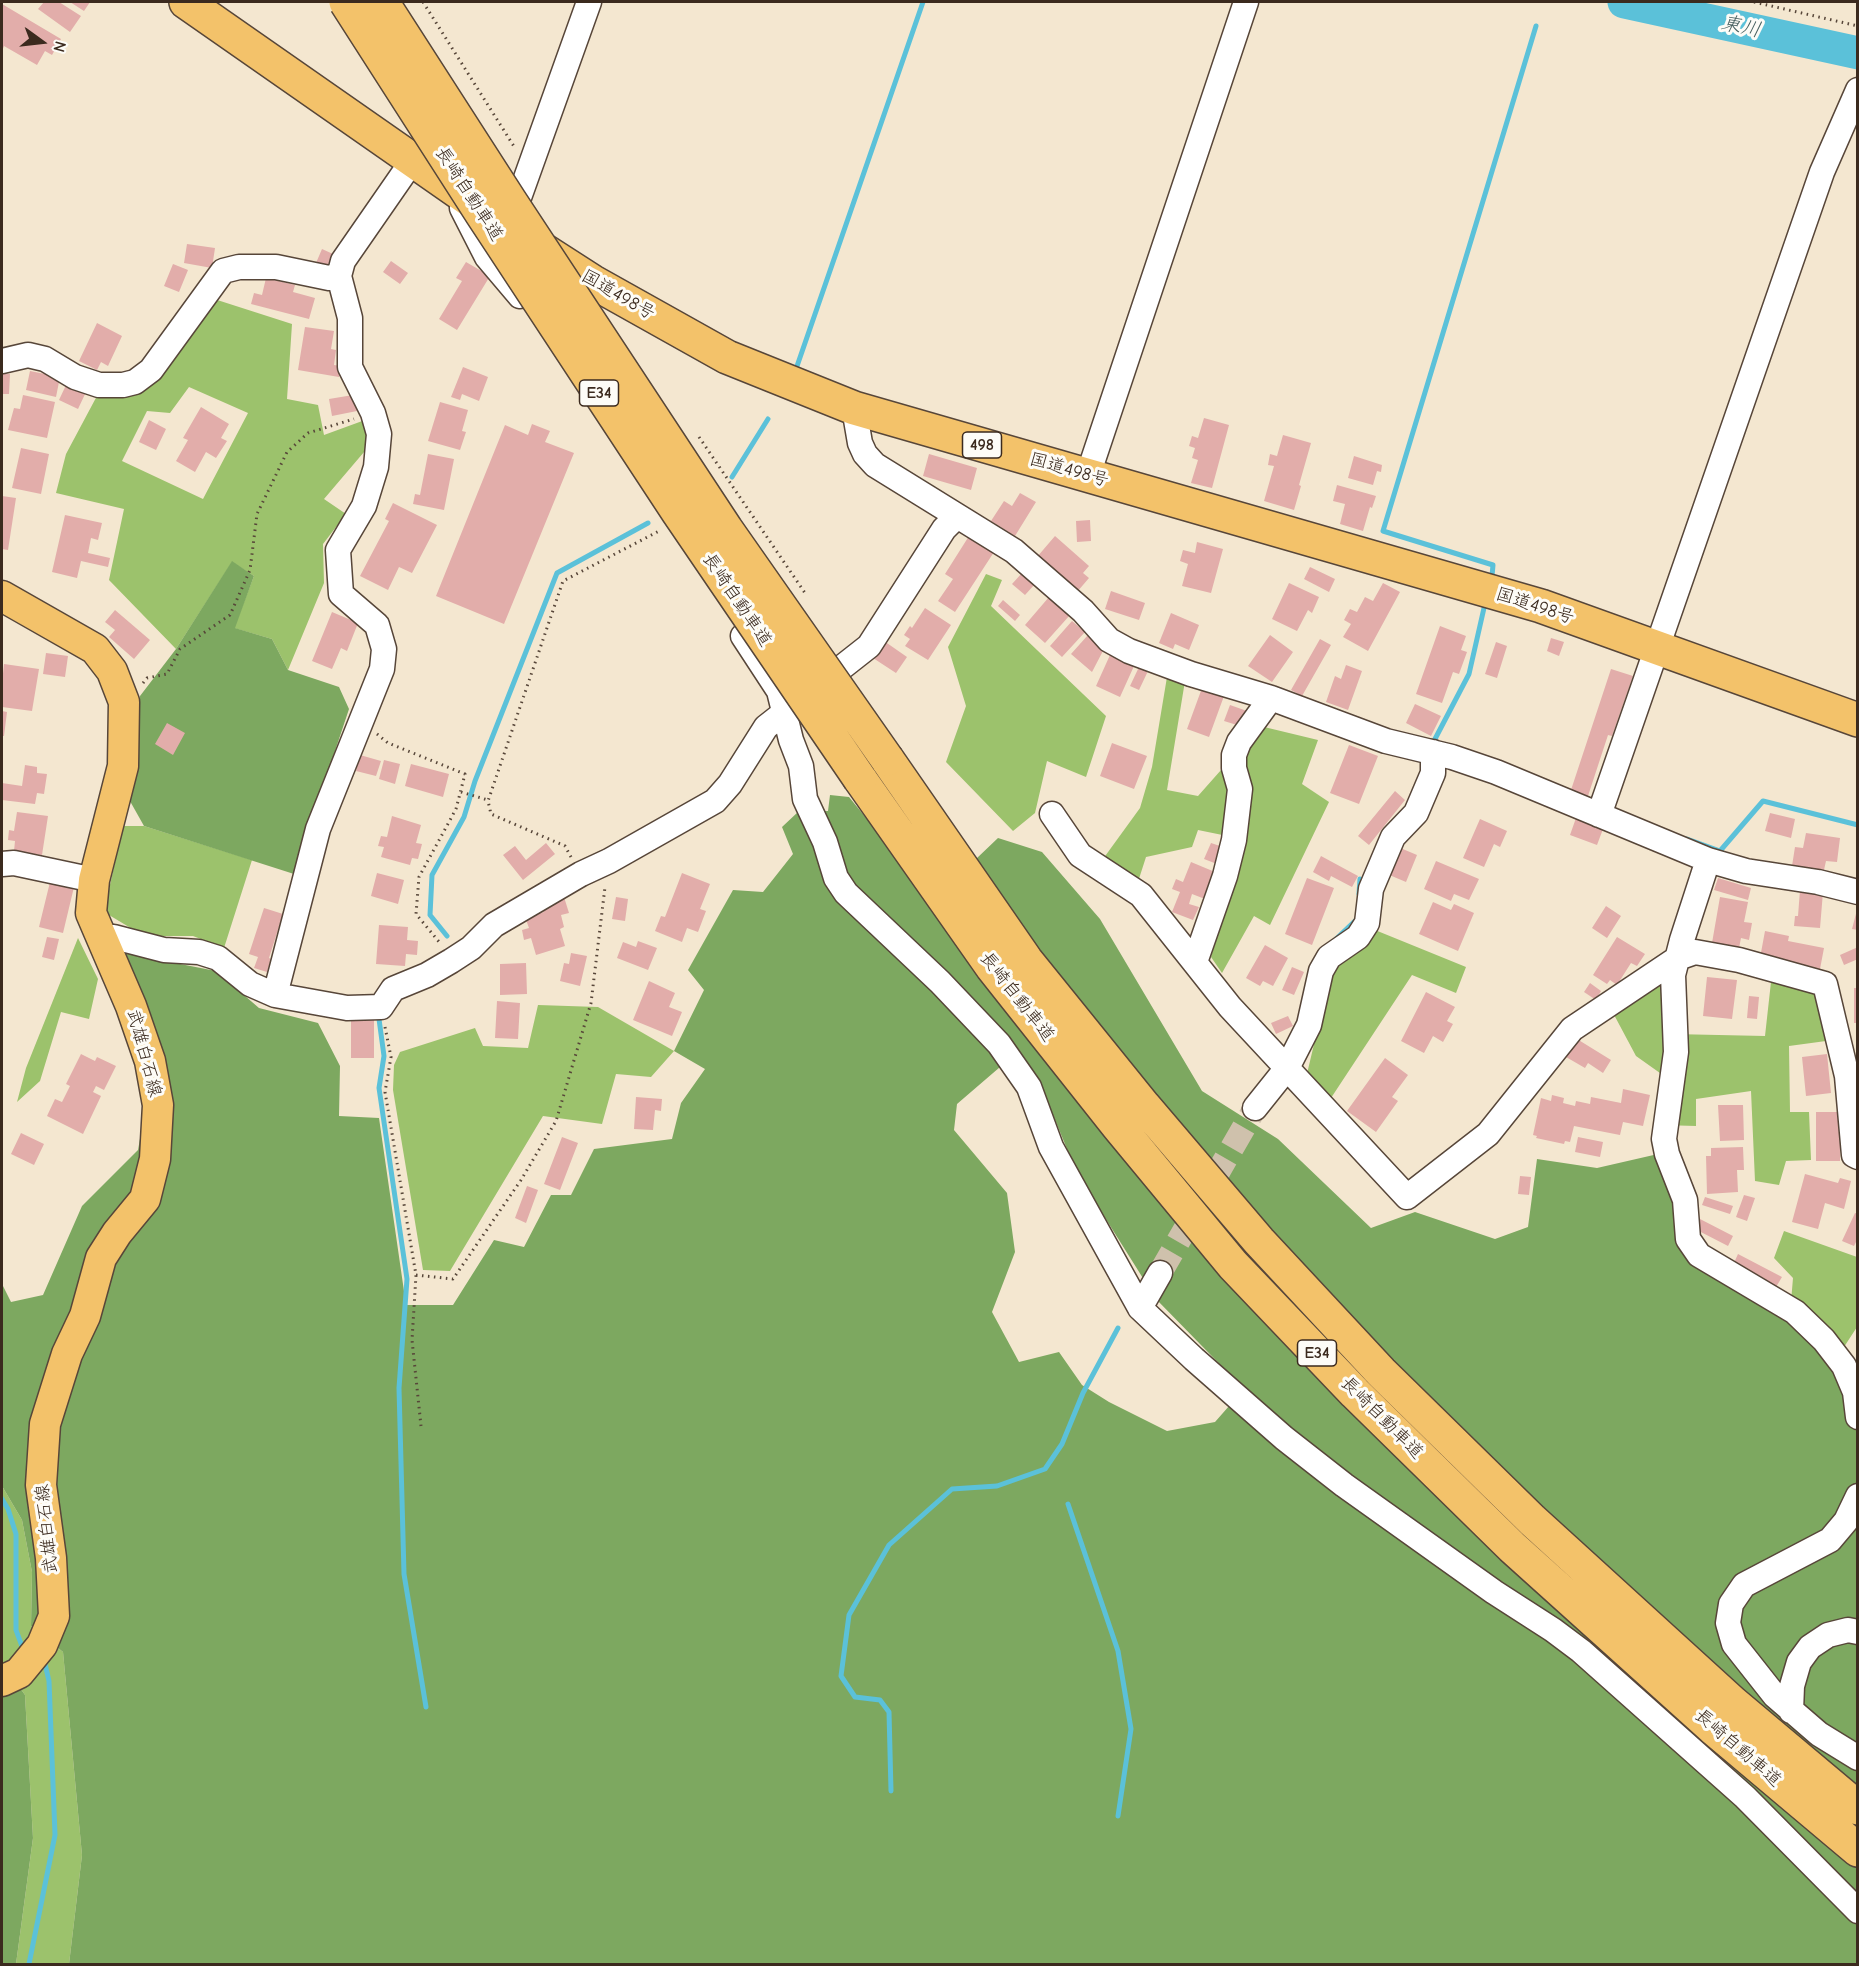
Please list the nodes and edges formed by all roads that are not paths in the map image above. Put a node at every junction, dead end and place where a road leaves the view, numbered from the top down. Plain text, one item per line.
1 (186, 2) edge
2 (346, 2) edge
3 (382, 2) edge
4 (589, 2) edge
5 (1246, 2) edge
6 (1857, 90) edge
7 (413, 160) junction
8 (453, 188) junction
9 (508, 227) junction
10 (339, 276) junction
11 (2, 361) edge
12 (854, 408) junction
13 (1088, 475) junction
14 (957, 516) junction
15 (2, 596) edge
16 (1658, 648) junction
17 (1271, 698) junction
18 (786, 712) junction
19 (1857, 720) edge
20 (1433, 752) junction
21 (1052, 814) dead end
22 (1599, 815) junction
23 (1708, 860) junction
24 (2, 864) edge
25 (94, 880) junction
26 (1857, 892) edge
27 (101, 937) junction
28 (1678, 958) junction
29 (1196, 962) junction
30 (275, 995) junction
31 (1287, 1068) junction
32 (1255, 1108) tunnel mouth
33 (1857, 1158) edge
34 (1160, 1273) tunnel mouth
35 (1140, 1308) junction
36 (1857, 1417) edge
37 (1857, 1496) edge
38 (1857, 1632) edge
39 (2, 1681) edge
40 (1791, 1711) junction
41 (1857, 1758) edge
42 (1857, 1808) edge
43 (1857, 1850) edge
44 (1857, 1911) edge

1 - 7 highway, 国道498号 / 498
2 - 43 highway, 長崎自動車道 / E34, bridge
3 - 42 highway, 長崎自動車道 / E34, bridge
4 - 9 street
5 - 13 street
6 - 16 street
7 - 8 highway, 国道498号 / 498
7 - 10 street
8 - 9 highway, 国道498号 / 498
8 - 18 street
9 - 12 highway, 国道498号 / 498
10 - 11 street
10 - 30 street
12 - 13 highway, 国道498号 / 498
12 - 14 street
13 - 16 highway, 国道498号 / 498
14 - 17 street
14 - 18 street
15 - 25 main road, 武雄白石線
16 - 19 highway, 国道498号 / 498
16 - 22 street
17 - 20 street
17 - 29 street
18 - 30 street
18 - 35 street
20 - 22 street
20 - 31 street
21 - 29 street
22 - 23 street
23 - 26 street
23 - 28 street
24 - 25 street
25 - 27 main road, 武雄白石線
27 - 30 street
27 - 39 main road, 武雄白石線
28 - 31 street
28 - 33 street
28 - 36 street
29 - 31 street
31 - 32 street
34 - 35 street
35 - 44 street
37 - 40 street
38 - 40 street
40 - 41 street

